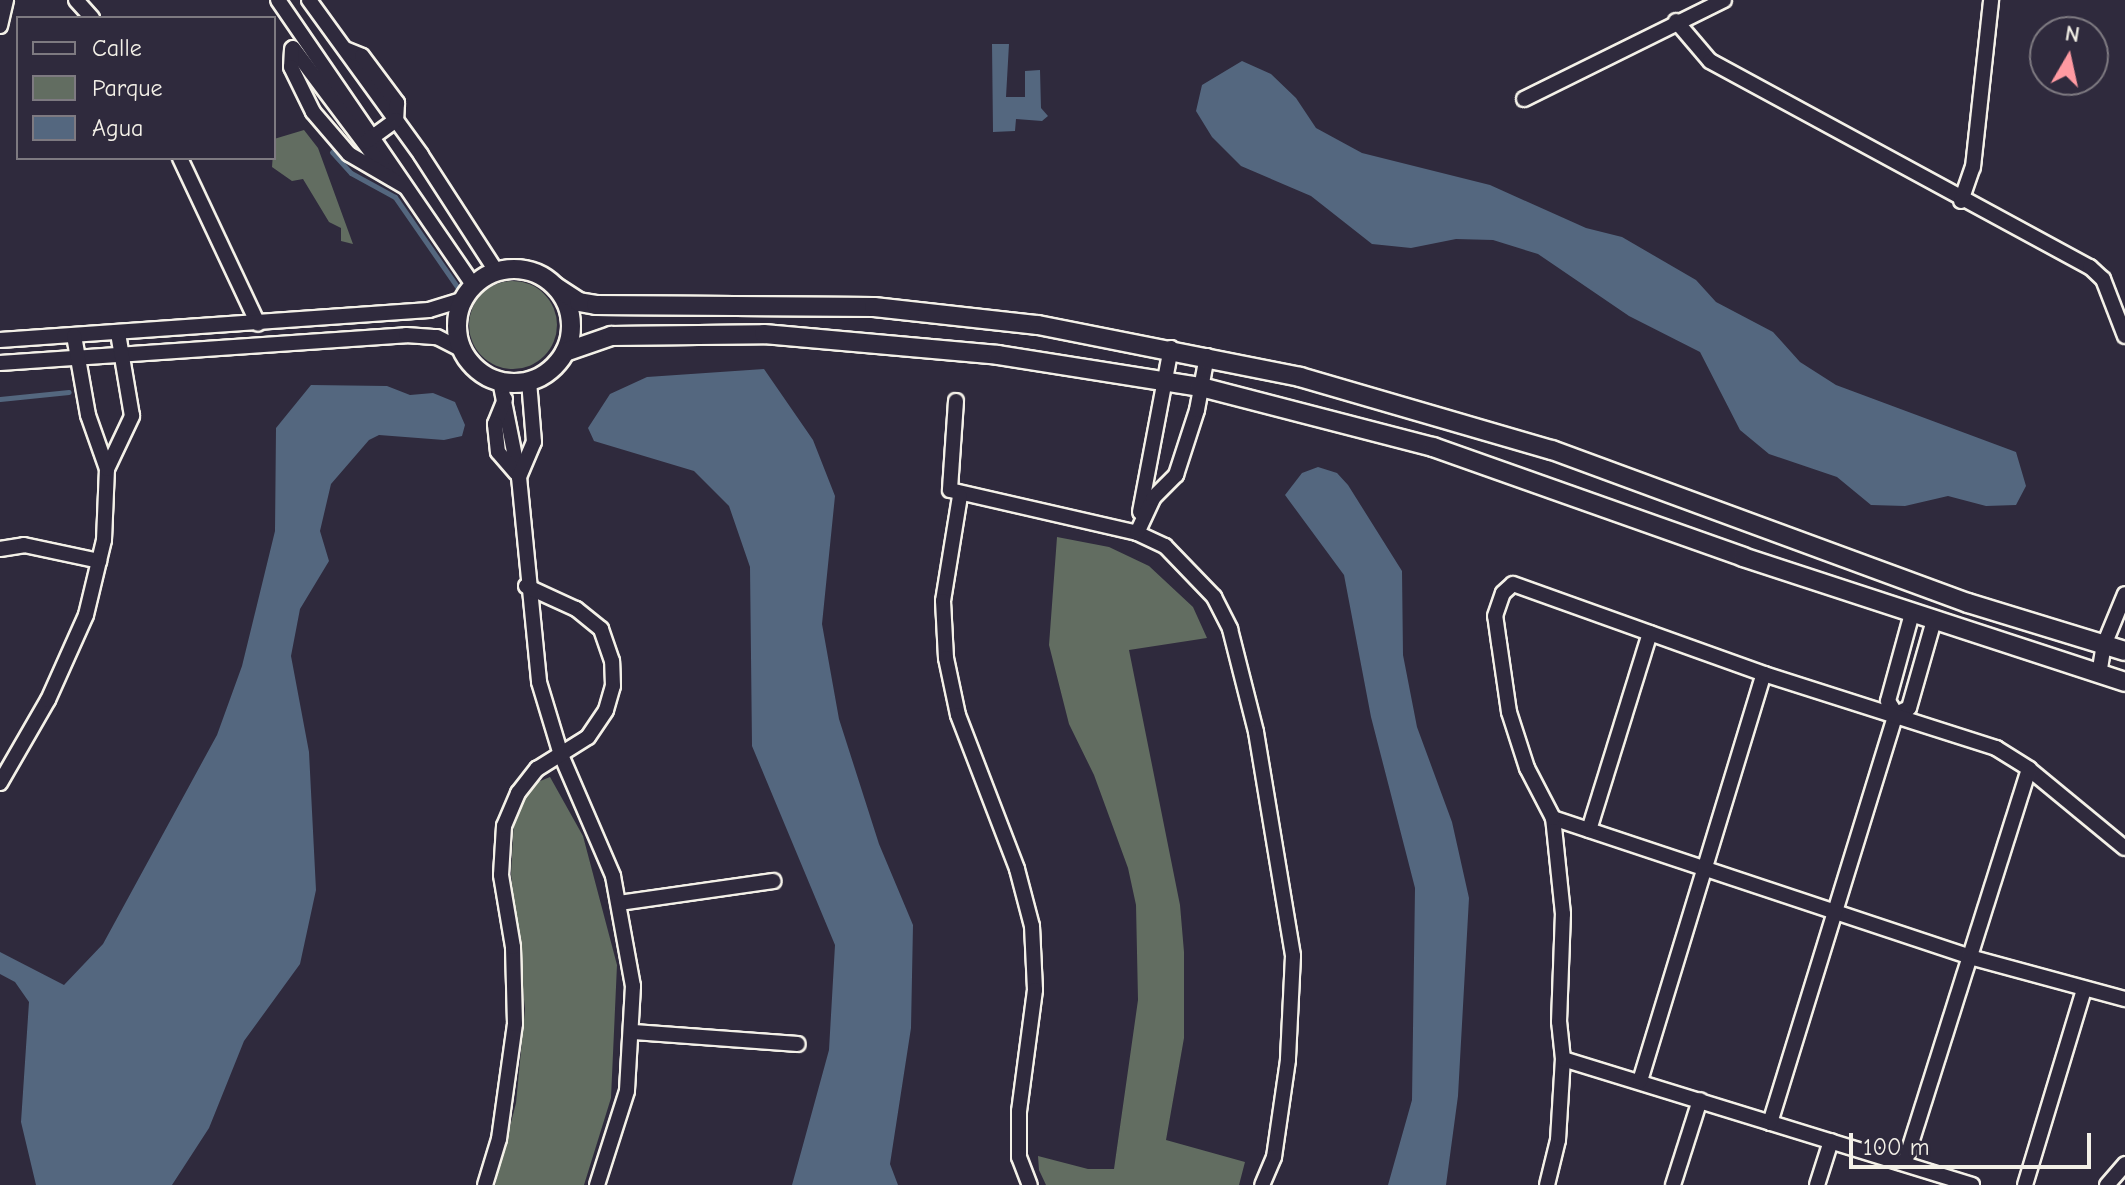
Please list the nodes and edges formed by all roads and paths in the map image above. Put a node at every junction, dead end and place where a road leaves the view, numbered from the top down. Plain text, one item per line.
1 (6, 0) edge
2 (76, 0) edge
3 (278, 0) edge
4 (309, 0) edge
5 (1724, 0) edge
6 (1991, 0) edge
7 (90, 16) edge
8 (1676, 21) junction
9 (295, 24) junction
10 (0, 26) edge
11 (292, 49) junction
12 (1524, 99) dead end
13 (396, 120) junction
14 (368, 140) junction
15 (349, 154) junction
16 (181, 160) edge
17 (392, 178) junction
18 (408, 188) junction
19 (1961, 201) junction
20 (496, 271) junction
21 (556, 287) junction
22 (468, 293) junction
23 (258, 324) junction
24 (118, 333) junction
25 (74, 336) junction
26 (2125, 336) edge
27 (0, 340) edge
28 (1171, 348) junction
29 (462, 350) junction
30 (565, 352) junction
31 (124, 354) junction
32 (1207, 356) junction
33 (75, 357) junction
34 (0, 363) edge
35 (1166, 379) junction
36 (529, 381) junction
37 (1201, 387) junction
38 (503, 389) junction
39 (956, 401) dead end
40 (107, 469) junction
41 (519, 477) junction
42 (960, 496) junction
43 (1137, 533) junction
44 (0, 549) edge
45 (99, 561) junction
46 (526, 586) junction
47 (2125, 594) edge
48 (1912, 613) junction
49 (1934, 620) junction
50 (1650, 633) junction
51 (2104, 645) junction
52 (2125, 651) edge
53 (1764, 674) junction
54 (2099, 675) junction
55 (2125, 682) edge
56 (1896, 714) junction
57 (561, 755) junction
58 (6, 758) edge
59 (2029, 769) junction
60 (0, 783) edge
61 (1553, 818) junction
62 (1589, 830) junction
63 (2125, 848) edge
64 (1701, 869) junction
65 (773, 881) dead end
66 (619, 903) junction
67 (1835, 912) junction
68 (1970, 957) junction
69 (2084, 989) junction
70 (2125, 999) edge
71 (634, 1032) junction
72 (798, 1044) dead end
73 (1563, 1059) junction
74 (1640, 1081) junction
75 (1700, 1100) junction
76 (1770, 1123) junction
77 (1831, 1141) junction
78 (1905, 1162) junction
79 (2125, 1164) edge
80 (485, 1185) edge
81 (597, 1185) edge
82 (1030, 1185) edge
83 (1262, 1185) edge
84 (1547, 1185) edge
85 (1673, 1185) edge
86 (1817, 1185) edge
87 (1972, 1185) edge
88 (2025, 1185) edge
89 (2107, 1185) edge

1 - 10 street
2 - 7 street
3 - 9 street
4 - 13 street
5 - 8 street
6 - 19 street
8 - 12 street
8 - 19 street
9 - 11 street
9 - 14 street
11 - 14 street
11 - 15 street
13 - 14 street
13 - 20 street
14 - 15 street
14 - 17 street
14 - 18 street
15 - 17 street
16 - 23 street
17 - 18 street
18 - 22 street
19 - 26 street
20 - 21 street
20 - 22 street
21 - 28 street
21 - 30 street
22 - 23 street
22 - 29 street
23 - 24 street
24 - 25 street
24 - 31 street
25 - 27 street
25 - 33 street
28 - 32 street
28 - 35 street
29 - 31 street
29 - 38 street
30 - 35 street
30 - 36 street
31 - 33 street
31 - 40 street
32 - 37 street
32 - 51 street
33 - 34 street
33 - 40 street
35 - 37 street
35 - 43 street
36 - 38 street
36 - 41 street
37 - 43 street
37 - 48 street
38 - 41 street
39 - 42 street
40 - 45 street
41 - 46 street
42 - 43 street
42 - 82 street
43 - 83 street
44 - 45 street
45 - 58 street
46 - 57 street
46 - 57 street
47 - 51 street
48 - 49 street
48 - 56 street
49 - 54 street
49 - 56 street
50 - 53 street
50 - 61 street
50 - 62 street
51 - 52 street
51 - 54 street
53 - 56 street
53 - 64 street
54 - 55 street
56 - 59 street
56 - 67 street
57 - 66 street
57 - 80 street
58 - 60 street
59 - 63 street
59 - 68 street
61 - 62 street
61 - 73 street
62 - 64 street
64 - 67 street
64 - 74 street
65 - 66 street
66 - 71 street
67 - 68 street
67 - 76 street
68 - 69 street
68 - 78 street
69 - 70 street
69 - 88 street
71 - 72 street
71 - 81 street
73 - 74 street
73 - 84 street
74 - 75 street
75 - 76 street
75 - 85 street
76 - 77 street
77 - 78 street
77 - 86 street
78 - 87 street
79 - 89 street

